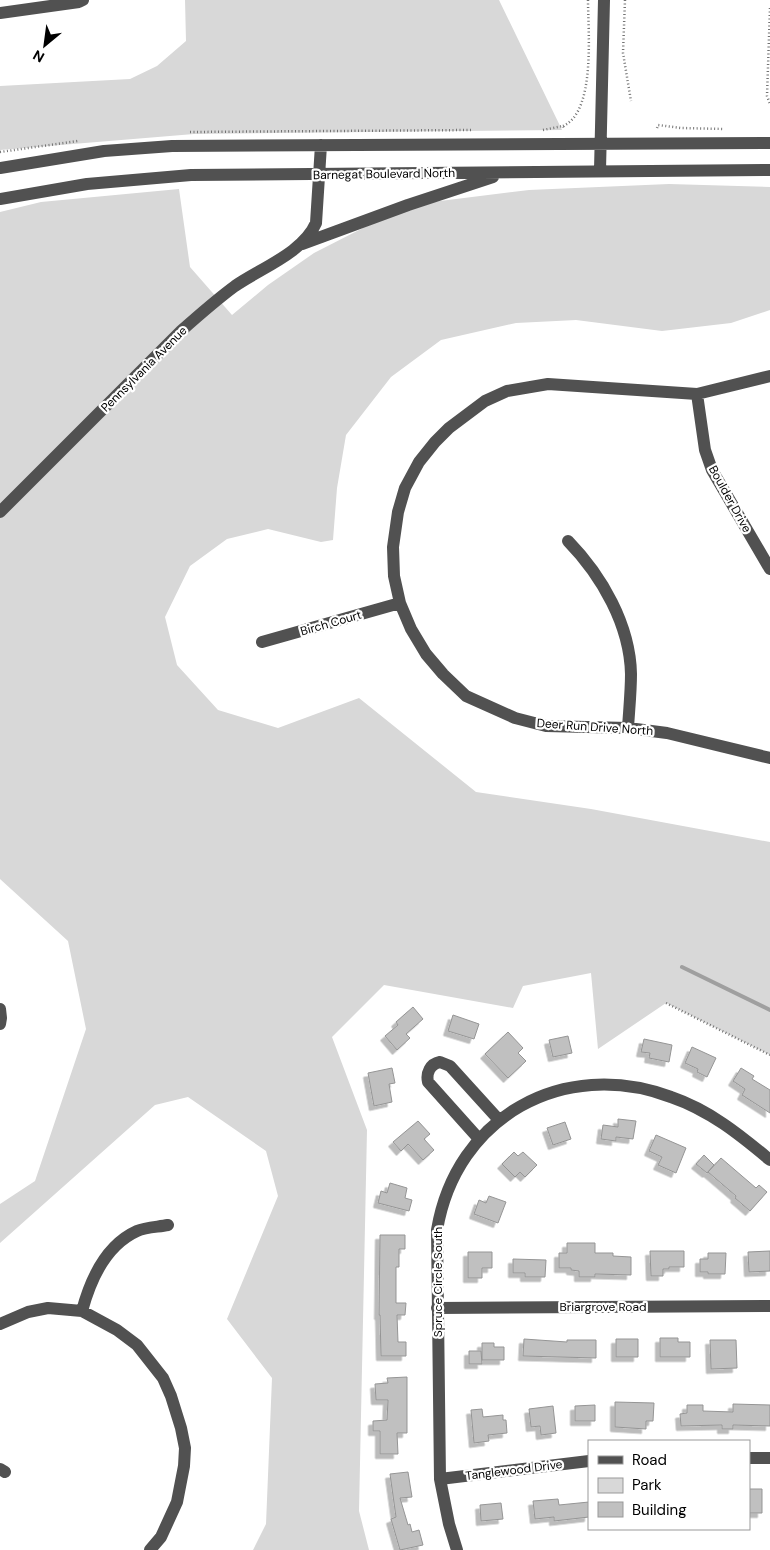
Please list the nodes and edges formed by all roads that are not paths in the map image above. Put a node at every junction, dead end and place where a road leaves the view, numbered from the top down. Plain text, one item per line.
1 (83, 0) edge
2 (604, 0) edge
3 (0, 13) edge
4 (601, 144) junction
5 (770, 144) edge
6 (320, 145) junction
7 (0, 168) edge
8 (600, 170) junction
9 (770, 170) edge
10 (506, 172) junction
11 (319, 174) junction
12 (0, 199) edge
13 (302, 244) junction
14 (770, 376) edge
15 (697, 394) junction
16 (0, 512) edge
17 (568, 542) dead end
18 (770, 569) edge
19 (400, 603) junction
20 (262, 642) dead end
21 (628, 728) junction
22 (770, 758) edge
23 (0, 1009) edge
24 (0, 1024) edge
25 (499, 1120) junction
26 (479, 1139) junction
27 (770, 1160) edge
28 (168, 1226) dead end
29 (770, 1306) edge
30 (437, 1308) junction
31 (82, 1311) junction
32 (0, 1324) edge
33 (750, 1458) edge
34 (770, 1458) edge
35 (588, 1461) edge
36 (440, 1479) junction
37 (150, 1550) edge
38 (457, 1550) edge

1 - 3 street
2 - 4 street
4 - 5 street
4 - 6 street
4 - 8 street
6 - 7 street
6 - 11 street, Pennsylvania Avenue
8 - 9 street, Barnegat Boulevard North
8 - 10 street, Barnegat Boulevard North
10 - 11 street, Barnegat Boulevard North
10 - 13 street, Pennsylvania Avenue
11 - 12 street, Barnegat Boulevard North
11 - 13 street, Pennsylvania Avenue
13 - 16 street, Pennsylvania Avenue
14 - 15 street, Deer Run Drive North
15 - 18 street, Boulder Drive
15 - 19 street, Deer Run Drive North
17 - 21 street
19 - 20 street, Birch Court
19 - 21 street, Deer Run Drive North
21 - 22 street, Deer Run Drive North
23 - 24 street
25 - 26 street, Spruce Circle South
25 - 26 street
25 - 27 street, Spruce Circle South
26 - 30 street, Spruce Circle South
28 - 31 street
29 - 30 street, Briargrove Road
30 - 36 street, Spruce Circle South
31 - 32 street
31 - 37 street
33 - 34 street
35 - 36 street, Tanglewood Drive
36 - 38 street, Spruce Circle South

